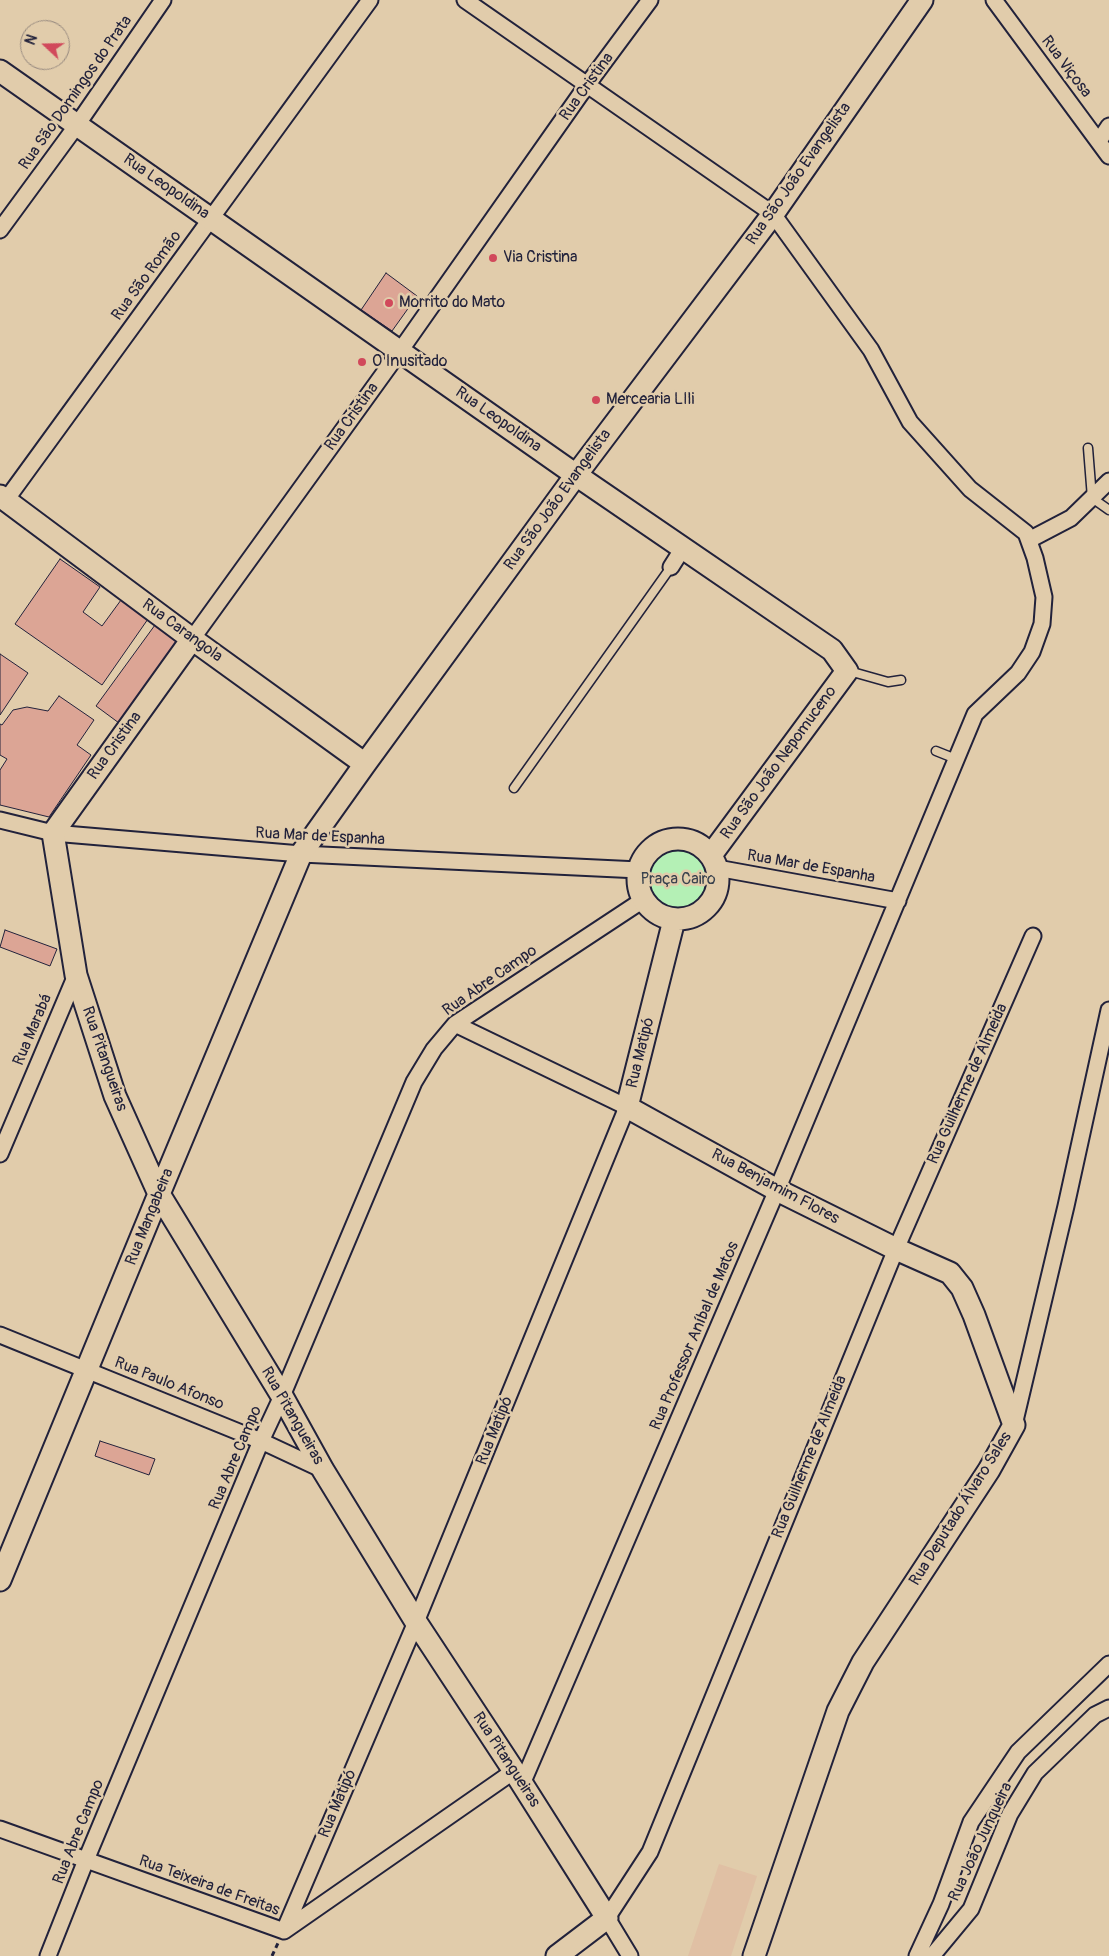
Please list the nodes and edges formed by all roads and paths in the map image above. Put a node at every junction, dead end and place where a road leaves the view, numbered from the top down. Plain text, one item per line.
1 (163, 0) edge
2 (370, 0) edge
3 (465, 0) edge
4 (650, 0) edge
5 (922, 0) edge
6 (994, 0) edge
7 (0, 71) edge
8 (587, 85) junction
9 (76, 125) junction
10 (1109, 126) edge
11 (1100, 141) junction
12 (1109, 156) edge
13 (773, 214) junction
14 (210, 218) junction
15 (0, 230) edge
16 (400, 351) junction
17 (1088, 448) dead end
18 (576, 475) junction
19 (1109, 481) edge
20 (3, 498) edge
21 (1092, 498) junction
22 (1109, 510) edge
23 (1028, 540) junction
24 (683, 548) junction
25 (670, 567) joint
26 (192, 639) junction
27 (847, 671) junction
28 (901, 680) dead end
29 (936, 751) dead end
30 (956, 760) junction
31 (365, 764) junction
32 (514, 788) dead end
33 (0, 820) edge
34 (53, 833) junction
35 (302, 854) junction
36 (714, 861) junction
37 (639, 870) junction
38 (643, 900) junction
39 (898, 901) junction
40 (674, 920) junction
41 (1033, 936) dead end
42 (76, 975) junction
43 (1109, 1010) edge
44 (455, 1024) junction
45 (628, 1107) junction
46 (0, 1154) edge
47 (777, 1190) junction
48 (159, 1194) junction
49 (896, 1249) junction
50 (0, 1335) edge
51 (88, 1370) junction
52 (282, 1396) junction
53 (1014, 1424) junction
54 (261, 1441) junction
55 (323, 1470) junction
56 (0, 1580) edge
57 (416, 1622) junction
58 (1109, 1664) edge
59 (1109, 1708) edge
60 (518, 1778) junction
61 (0, 1828) edge
62 (86, 1860) junction
63 (607, 1918) junction
64 (284, 1931) junction
65 (48, 1956) edge
66 (557, 1956) edge
67 (630, 1956) edge
68 (754, 1956) edge
69 (917, 1956) edge
70 (932, 1956) edge

1 - 9 street, Rua São Domingos do Prata
2 - 14 street, Rua São Romão
3 - 8 street
4 - 8 street, Rua Cristina
5 - 13 street, Rua São João Evangelista
6 - 11 street, Rua Viçosa
7 - 9 street, Rua Leopoldina
8 - 13 street
8 - 16 street, Rua Cristina
9 - 14 street, Rua Leopoldina
9 - 15 street, Rua São Domingos do Prata
10 - 11 street
11 - 12 street, Rua Viçosa
13 - 18 street, Rua São João Evangelista
13 - 23 street
14 - 16 street, Rua Leopoldina
14 - 20 street, Rua São Romão
16 - 18 street, Rua Leopoldina
16 - 26 street, Rua Cristina
17 - 21 lane
18 - 24 street, Rua Leopoldina
18 - 31 street, Rua São João Evangelista
19 - 21 street
20 - 26 street, Rua Carangola
21 - 22 lane
21 - 23 street
23 - 30 street, Rua Professor Aníbal de Matos
24 - 25 street
24 - 27 street, Rua Leopoldina
25 - 32 lane
26 - 31 street, Rua Carangola
26 - 34 street, Rua Cristina
27 - 28 lane
27 - 36 street, Rua São João Nepomuceno
29 - 30 lane
30 - 39 street, Rua Professor Aníbal de Matos
31 - 35 street, Rua São João Evangelista
33 - 34 street, Rua Mar de Espanha
34 - 35 street, Rua Mar de Espanha
34 - 42 street, Rua Pitangueiras
35 - 37 street, Rua Mar de Espanha
35 - 48 street, Rua Mangabeira
36 - 37 street
36 - 39 street, Rua Mar de Espanha
36 - 40 street
37 - 38 street
38 - 40 street
38 - 44 street, Rua Abre Campo
39 - 47 street, Rua Professor Aníbal de Matos
40 - 45 street, Rua Matipó
41 - 49 street, Rua Guilherme de Almeida
42 - 46 street, Rua Marabá
42 - 48 street, Rua Pitangueiras
43 - 53 street, Rua Deputado Álvaro Sales
44 - 45 street, Rua Benjamim Flores
44 - 52 street, Rua Abre Campo
45 - 47 street, Rua Benjamim Flores
45 - 57 street, Rua Matipó
47 - 49 street, Rua Benjamim Flores
47 - 60 street, Rua Professor Aníbal de Matos
48 - 51 street, Rua Mangabeira
48 - 52 street, Rua Pitangueiras
49 - 53 street, Rua Benjamim Flores
49 - 63 street, Rua Guilherme de Almeida
50 - 51 street, Rua Paulo Afonso
51 - 54 street, Rua Paulo Afonso
51 - 56 street, Rua Mangabeira
52 - 54 street, Rua Abre Campo
52 - 55 street, Rua Pitangueiras
53 - 68 street, Rua Deputado Álvaro Sales
54 - 55 street, Rua Paulo Afonso
54 - 62 street, Rua Abre Campo
55 - 57 street, Rua Pitangueiras
57 - 60 street, Rua Pitangueiras
57 - 64 street, Rua Matipó
58 - 69 street
59 - 70 street, Rua João Junqueira
60 - 63 street, Rua Pitangueiras
60 - 64 street, Rua Teixeira de Freitas
61 - 62 street, Rua Teixeira de Freitas
62 - 64 street, Rua Teixeira de Freitas
62 - 65 street, Rua Abre Campo
63 - 66 street, Rua Guilherme de Almeida
63 - 67 street, Rua Pitangueiras

